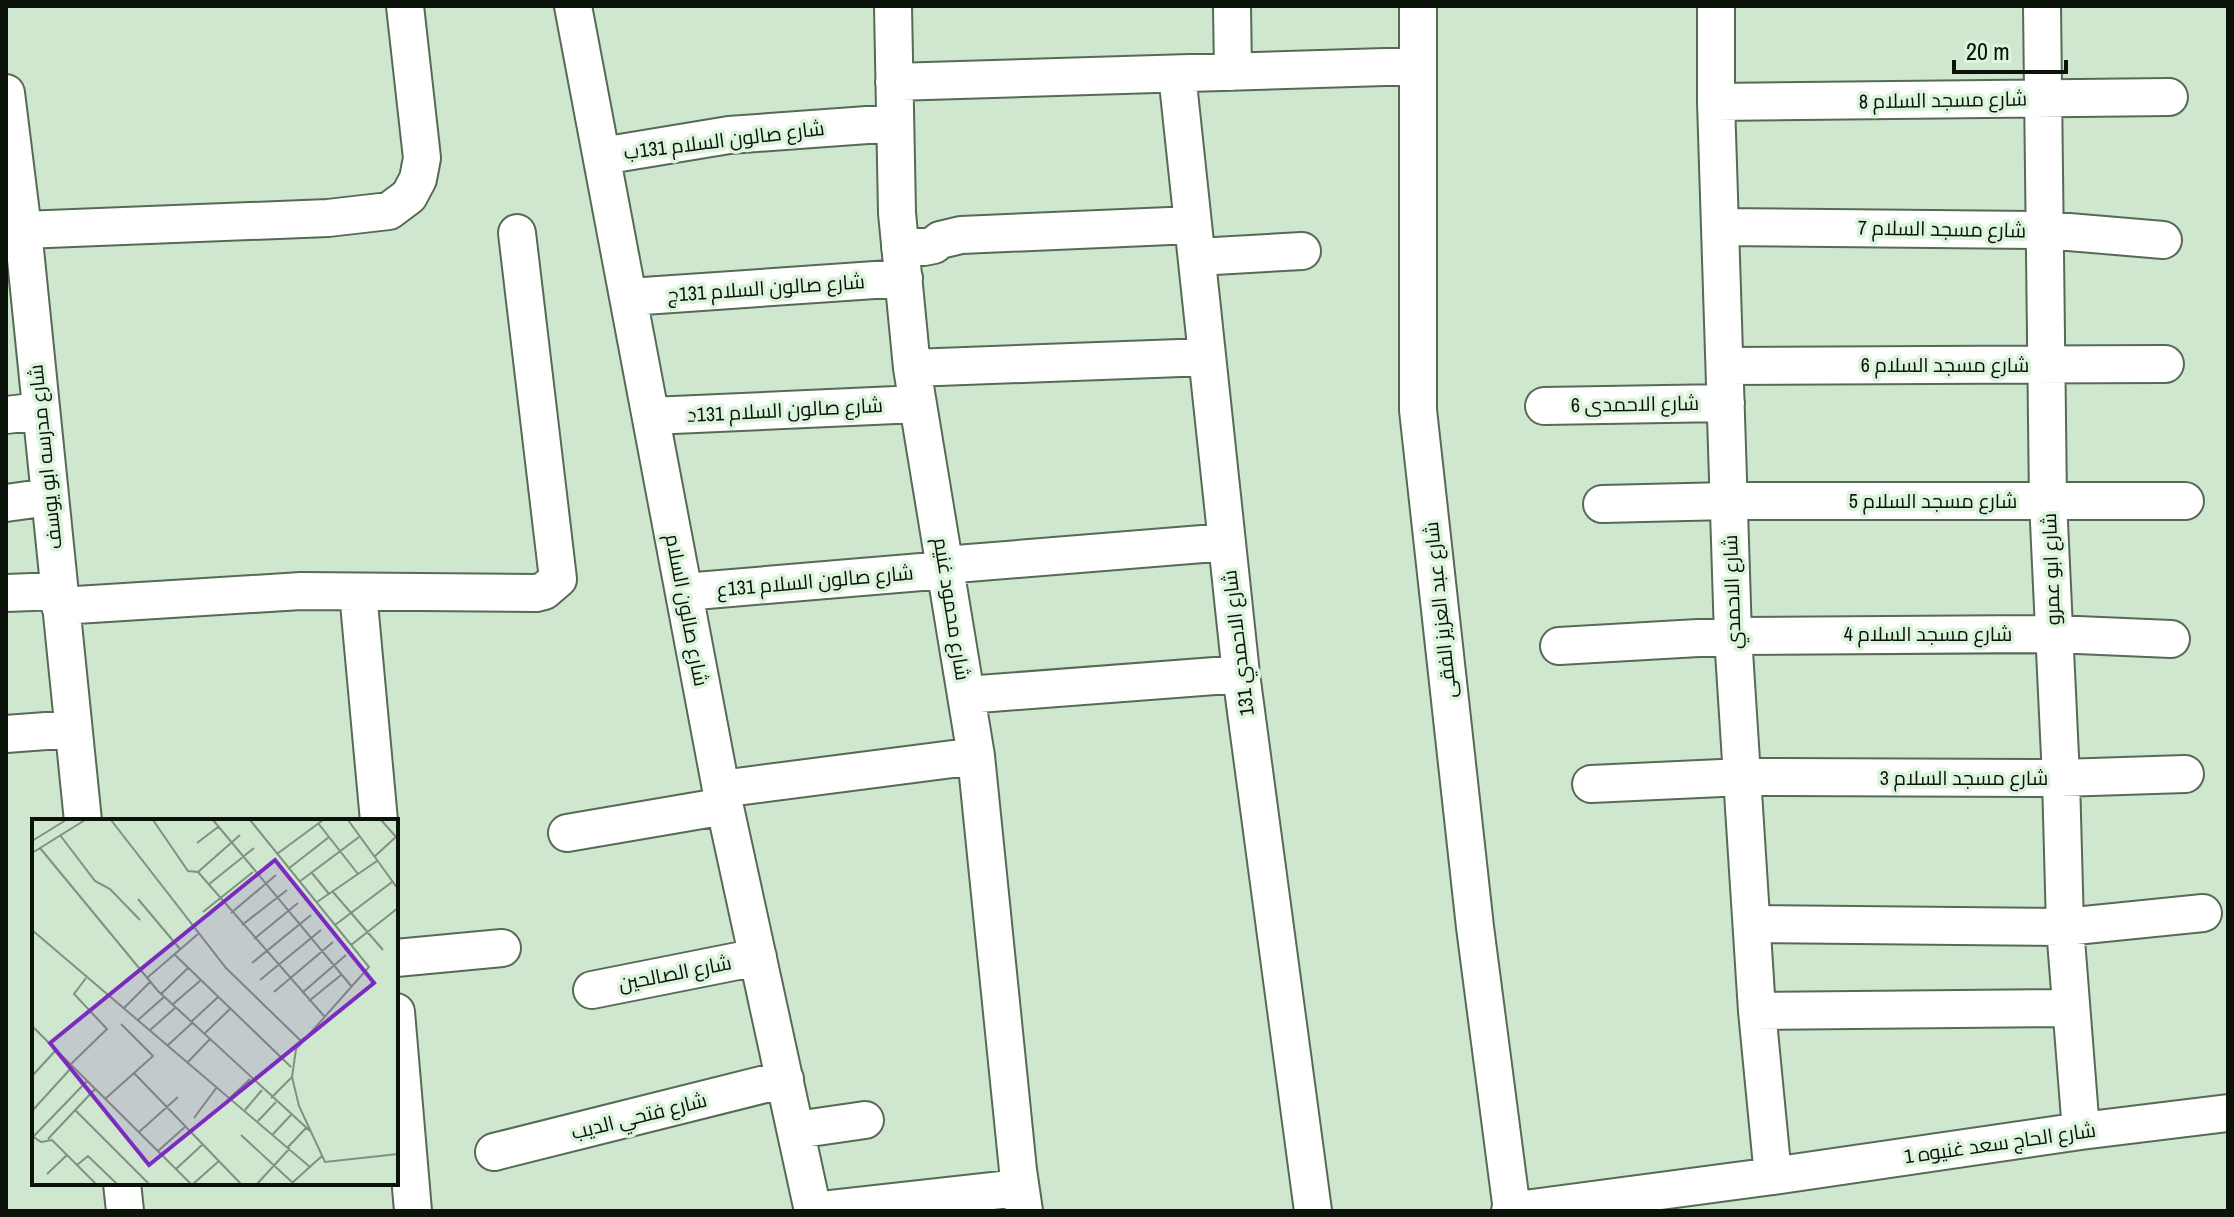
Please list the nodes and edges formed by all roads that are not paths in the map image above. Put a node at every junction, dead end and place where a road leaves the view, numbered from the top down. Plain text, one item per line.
1 (405, 6) edge
2 (573, 6) edge
3 (893, 6) edge
4 (1232, 6) edge
5 (1418, 6) edge
6 (1716, 6) edge
7 (2042, 6) edge
8 (1418, 66) junction
9 (1233, 72) junction
10 (1177, 74) junction
11 (894, 82) junction
12 (6, 93) edge
13 (2169, 97) dead end
14 (2043, 99) junction
15 (1716, 102) junction
16 (895, 123) junction
17 (602, 156) junction
18 (1720, 227) junction
19 (2045, 230) junction
20 (517, 233) dead end
21 (2163, 240) dead end
22 (1195, 241) junction
23 (18, 245) edge
24 (1302, 251) dead end
25 (902, 262) junction
26 (629, 297) junction
27 (1207, 357) junction
28 (2046, 364) junction
29 (2165, 364) dead end
30 (1725, 366) junction
31 (912, 368) junction
32 (1726, 403) junction
33 (918, 404) junction
34 (1544, 406) dead end
35 (23, 413) edge
36 (651, 416) junction
37 (49, 497) junction
38 (1729, 501) junction
39 (2048, 501) junction
40 (2185, 501) dead end
41 (6, 503) edge
42 (1602, 504) dead end
43 (1227, 542) junction
44 (944, 568) junction
45 (358, 592) junction
46 (684, 592) junction
47 (6, 593) edge
48 (59, 598) junction
49 (2054, 634) junction
50 (1733, 636) junction
51 (2171, 639) dead end
52 (1559, 646) dead end
53 (1241, 674) junction
54 (966, 695) junction
55 (73, 729) junction
56 (6, 734) edge
57 (976, 756) junction
58 (2185, 774) dead end
59 (1743, 777) junction
60 (2061, 778) junction
61 (1591, 784) dead end
62 (723, 798) junction
63 (83, 819) edge
64 (379, 819) edge
65 (567, 833) dead end
66 (2203, 913) dead end
67 (1753, 924) junction
68 (2065, 927) junction
69 (502, 948) dead end
70 (758, 957) junction
71 (398, 958) edge
72 (592, 990) dead end
73 (2071, 1008) junction
74 (1757, 1011) junction
75 (398, 1055) edge
76 (785, 1079) junction
77 (2228, 1113) edge
78 (865, 1120) dead end
79 (796, 1130) junction
80 (2081, 1131) junction
81 (494, 1152) dead end
82 (403, 1163) edge
83 (1773, 1176) junction
84 (122, 1185) edge
85 (1022, 1200) edge
86 (125, 1211) edge
87 (413, 1211) edge
88 (813, 1211) edge
89 (1313, 1211) edge
90 (1511, 1211) edge

1 - 23 street
2 - 17 street, شارع صالون السلام
3 - 11 street, شارع محمود غنيم
4 - 9 street
5 - 8 street, شارع عبد العزيز الفقى
6 - 15 street, شارع الاحمدي
7 - 14 street, شارع ابو عمرو
8 - 9 street
8 - 90 street, شارع عبد العزيز الفقى
9 - 10 street
10 - 11 street
10 - 22 street, شارع الاحمدي 131
11 - 16 street, شارع محمود غنيم
12 - 23 street, شارع مدرسه ابو يوسف
13 - 14 street, شارع مسجد السلام 8
14 - 15 street, شارع مسجد السلام 8
14 - 19 street, شارع ابو عمرو
15 - 18 street, شارع الاحمدي
16 - 17 street, شارع صالون السلام 131ب
16 - 25 street, شارع محمود غنيم
17 - 26 street, شارع صالون السلام
18 - 19 street, شارع مسجد السلام 7
18 - 30 street, شارع الاحمدي
19 - 21 street, شارع مسجد السلام 7
19 - 28 street, شارع ابو عمرو
20 - 45 street
22 - 24 street, شارع صالون السلام 131ج
22 - 25 street, شارع صالون السلام 131ج
22 - 27 street, شارع الاحمدي 131
23 - 35 street, شارع مدرسه ابو يوسف
25 - 26 street, شارع صالون السلام 131ج
25 - 31 street, شارع محمود غنيم
26 - 36 street, شارع صالون السلام
27 - 31 street
27 - 43 street, شارع الاحمدي 131
28 - 29 street, شارع مسجد السلام 6
28 - 30 street, شارع مسجد السلام 6
28 - 39 street, شارع ابو عمرو
30 - 32 street, شارع الاحمدي
31 - 33 street, شارع محمود غنيم
32 - 34 street, شارع الاحمدى 6
32 - 38 street, شارع الاحمدي
33 - 36 street, شارع صالون السلام 131د
33 - 44 street, شارع محمود غنيم
35 - 37 street, شارع مدرسه ابو يوسف
36 - 46 street, شارع صالون السلام
37 - 41 street
37 - 48 street, شارع مدرسه ابو يوسف
38 - 39 street, شارع مسجد السلام 5
38 - 42 street, شارع مسجد السلام 5
38 - 50 street, شارع الاحمدي
39 - 40 street, شارع مسجد السلام 5
39 - 49 street, شارع ابو عمرو
43 - 44 street, شارع صالون السلام 131ع
43 - 53 street, شارع الاحمدي 131
44 - 46 street, شارع صالون السلام 131ع
44 - 54 street, شارع محمود غنيم
45 - 48 street
45 - 64 street
46 - 62 street, شارع صالون السلام
47 - 48 street
48 - 55 street, شارع مدرسه ابو يوسف
49 - 50 street, شارع مسجد السلام 4
49 - 51 street, شارع مسجد السلام 4
49 - 60 street, شارع ابو عمرو
50 - 52 street, شارع مسجد السلام 4
50 - 59 street, شارع الاحمدي
53 - 54 street
53 - 89 street, شارع الاحمدي 131
54 - 57 street, شارع محمود غنيم
55 - 56 street
55 - 63 street, شارع مدرسه ابو يوسف
57 - 62 street
57 - 85 street, شارع محمود غنيم
58 - 60 street, شارع مسجد السلام 3
59 - 60 street, شارع مسجد السلام 3
59 - 61 street, شارع مسجد السلام 3
59 - 67 street, شارع الاحمدي
60 - 68 street, شارع ابو عمرو
62 - 65 street
62 - 70 street, شارع صالون السلام
66 - 68 street
67 - 68 street
67 - 74 street, شارع الاحمدي
68 - 73 street, شارع ابو عمرو
69 - 71 street
70 - 72 street, شارع الصالحين
70 - 76 street, شارع صالون السلام
73 - 74 street
73 - 80 street, شارع ابو عمرو
74 - 83 street, شارع الاحمدي
75 - 82 street
76 - 79 street, شارع صالون السلام
76 - 81 street, شارع فتحي الديب
77 - 80 street, شارع الحاج سعد غنيوه 1
78 - 79 street
79 - 88 street, شارع صالون السلام
80 - 83 street, شارع الحاج سعد غنيوه 1
82 - 87 street
83 - 90 street, شارع الحاج سعد غنيوه 1
84 - 86 street
85 - 88 street

